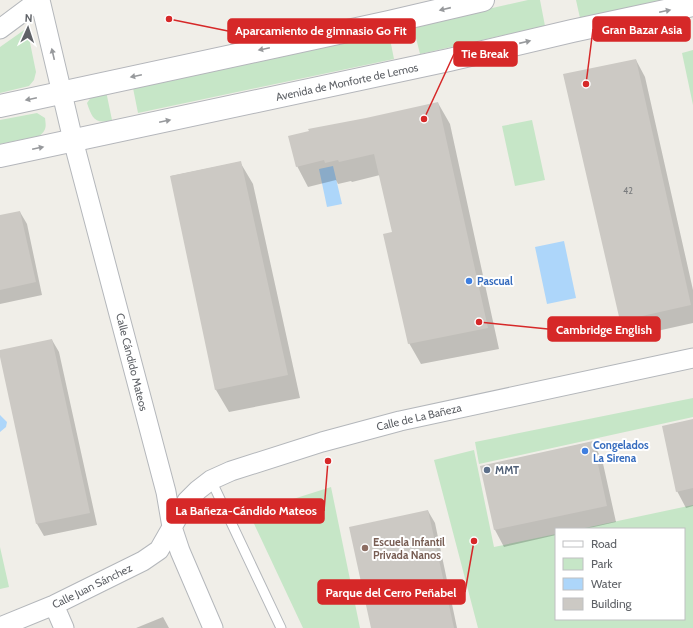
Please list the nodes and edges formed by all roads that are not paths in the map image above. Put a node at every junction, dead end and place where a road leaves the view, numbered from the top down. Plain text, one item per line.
1 (40, 0) edge
2 (483, 0) edge
3 (693, 5) edge
4 (0, 29) edge
5 (62, 92) junction
6 (0, 106) edge
7 (73, 140) junction
8 (0, 156) edge
9 (693, 358) edge
10 (211, 480) junction
11 (172, 527) junction
12 (54, 605) junction
13 (0, 627) edge
14 (64, 628) edge
15 (213, 628) edge
16 (282, 628) edge

1 - 4 street
5 -> 1 street, Calle Cándido Mateos
2 -> 5 street
7 -> 3 street, Avenida de Monforte de Lemos
5 -> 6 street
5 - 7 street, Calle Cándido Mateos
8 -> 7 street, Avenida de Monforte de Lemos
7 - 11 street, Calle Cándido Mateos
9 - 10 street, Calle de La Bañeza
10 - 11 street, Calle de La Bañeza
10 - 16 lane
11 - 12 street, Calle Juan Sánchez
11 - 15 street, Calle Cándido Mateos
12 - 13 street, Calle Juan Sánchez
12 - 14 street

